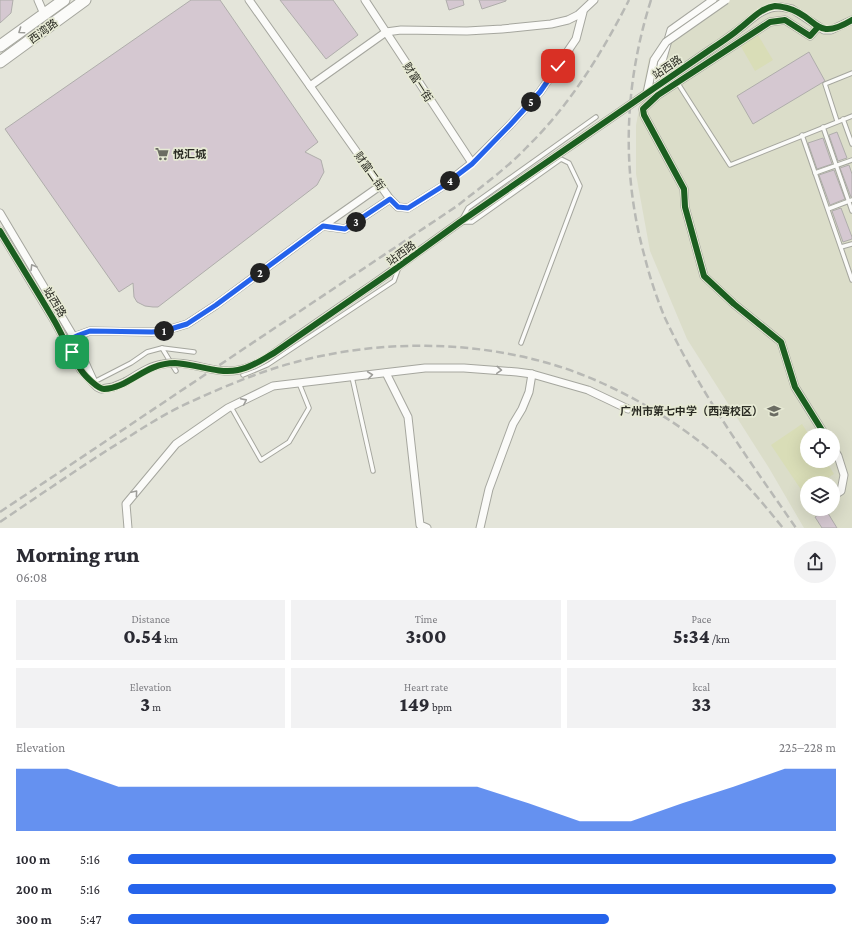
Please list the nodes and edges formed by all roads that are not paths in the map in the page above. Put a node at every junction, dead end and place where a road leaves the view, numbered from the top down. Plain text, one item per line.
1 (38, 0) edge
2 (64, 0) edge
3 (85, 0) edge
4 (249, 0) edge
5 (365, 0) edge
6 (713, 0) edge
7 (726, 0) edge
8 (592, 1) edge
9 (583, 12) junction
10 (44, 14) junction
11 (852, 20) edge
12 (818, 27) junction
13 (386, 32) junction
14 (0, 46) edge
15 (0, 62) edge
16 (852, 74) edge
17 (677, 82) junction
18 (310, 86) junction
19 (647, 93) junction
20 (650, 102) junction
21 (852, 116) edge
22 (596, 118) dead end
23 (844, 119) junction
24 (837, 121) junction
25 (823, 127) junction
26 (802, 135) junction
27 (852, 144) edge
28 (852, 160) edge
29 (472, 164) junction
30 (836, 166) junction
31 (815, 173) junction
32 (380, 186) junction
33 (390, 199) junction
34 (850, 200) edge
35 (828, 209) junction
36 (852, 211) edge
37 (0, 213) edge
38 (460, 222) junction
39 (323, 226) junction
40 (0, 231) edge
41 (852, 244) edge
42 (841, 247) junction
43 (399, 266) junction
44 (852, 280) edge
45 (74, 337) junction
46 (66, 341) junction
47 (521, 343) dead end
48 (162, 348) junction
49 (194, 352) dead end
50 (176, 371) dead end
51 (386, 373) junction
52 (532, 374) junction
53 (243, 375) dead end
54 (352, 377) junction
55 (94, 382) junction
56 (299, 383) junction
57 (231, 407) junction
58 (628, 409) dead end
59 (821, 428) edge
60 (840, 462) edge
61 (373, 471) dead end
62 (840, 492) edge
63 (128, 528) edge
64 (427, 528) edge
65 (480, 528) edge

1 - 10 street
2 - 10 main road, 西湾路
3 - 15 main road, 西湾路
4 - 18 street, 财富二街
5 - 13 street, 财富一街
6 - 20 street
7 - 19 street, bridge
8 - 9 street
9 - 13 street
9 - 29 street
10 -> 14 main road, 西湾路
11 - 12 street
12 - 17 street
12 - 19 street, 站西路, bridge
13 - 18 street
13 - 29 street, 财富一街
16 - 24 lane
17 - 20 street
17 - 26 lane
18 - 32 street, 财富二街
19 - 38 street, 站西路, bridge
20 - 59 street
21 - 23 lane
22 - 38 lane
23 - 24 lane
23 - 27 lane
24 - 25 lane
25 - 26 lane
25 - 30 lane
26 - 31 lane
28 - 30 lane
29 - 33 street
30 - 31 lane
30 - 34 lane
31 - 35 lane
32 - 33 street, 财富二街
32 - 39 street
33 - 39 street, 财富二街
34 - 35 lane
34 - 36 lane
35 - 42 lane
45 -> 37 street, 站西路
38 - 43 street, 站西路
38 - 47 lane
39 - 45 street
40 - 46 street, 站西路
41 - 42 lane
42 - 44 lane
43 - 53 lane
43 - 55 street, 站西路, bridge
45 - 46 street
45 - 55 street, 站西路
46 - 55 street, 站西路
48 - 49 lane
48 - 50 lane
48 - 55 lane
51 -> 52 street
54 -> 51 street
51 - 64 street
52 - 58 street
52 - 65 street
54 - 56 street
54 - 61 lane
57 -> 56 street
56 - 57 lane
63 -> 57 street
60 - 62 street

